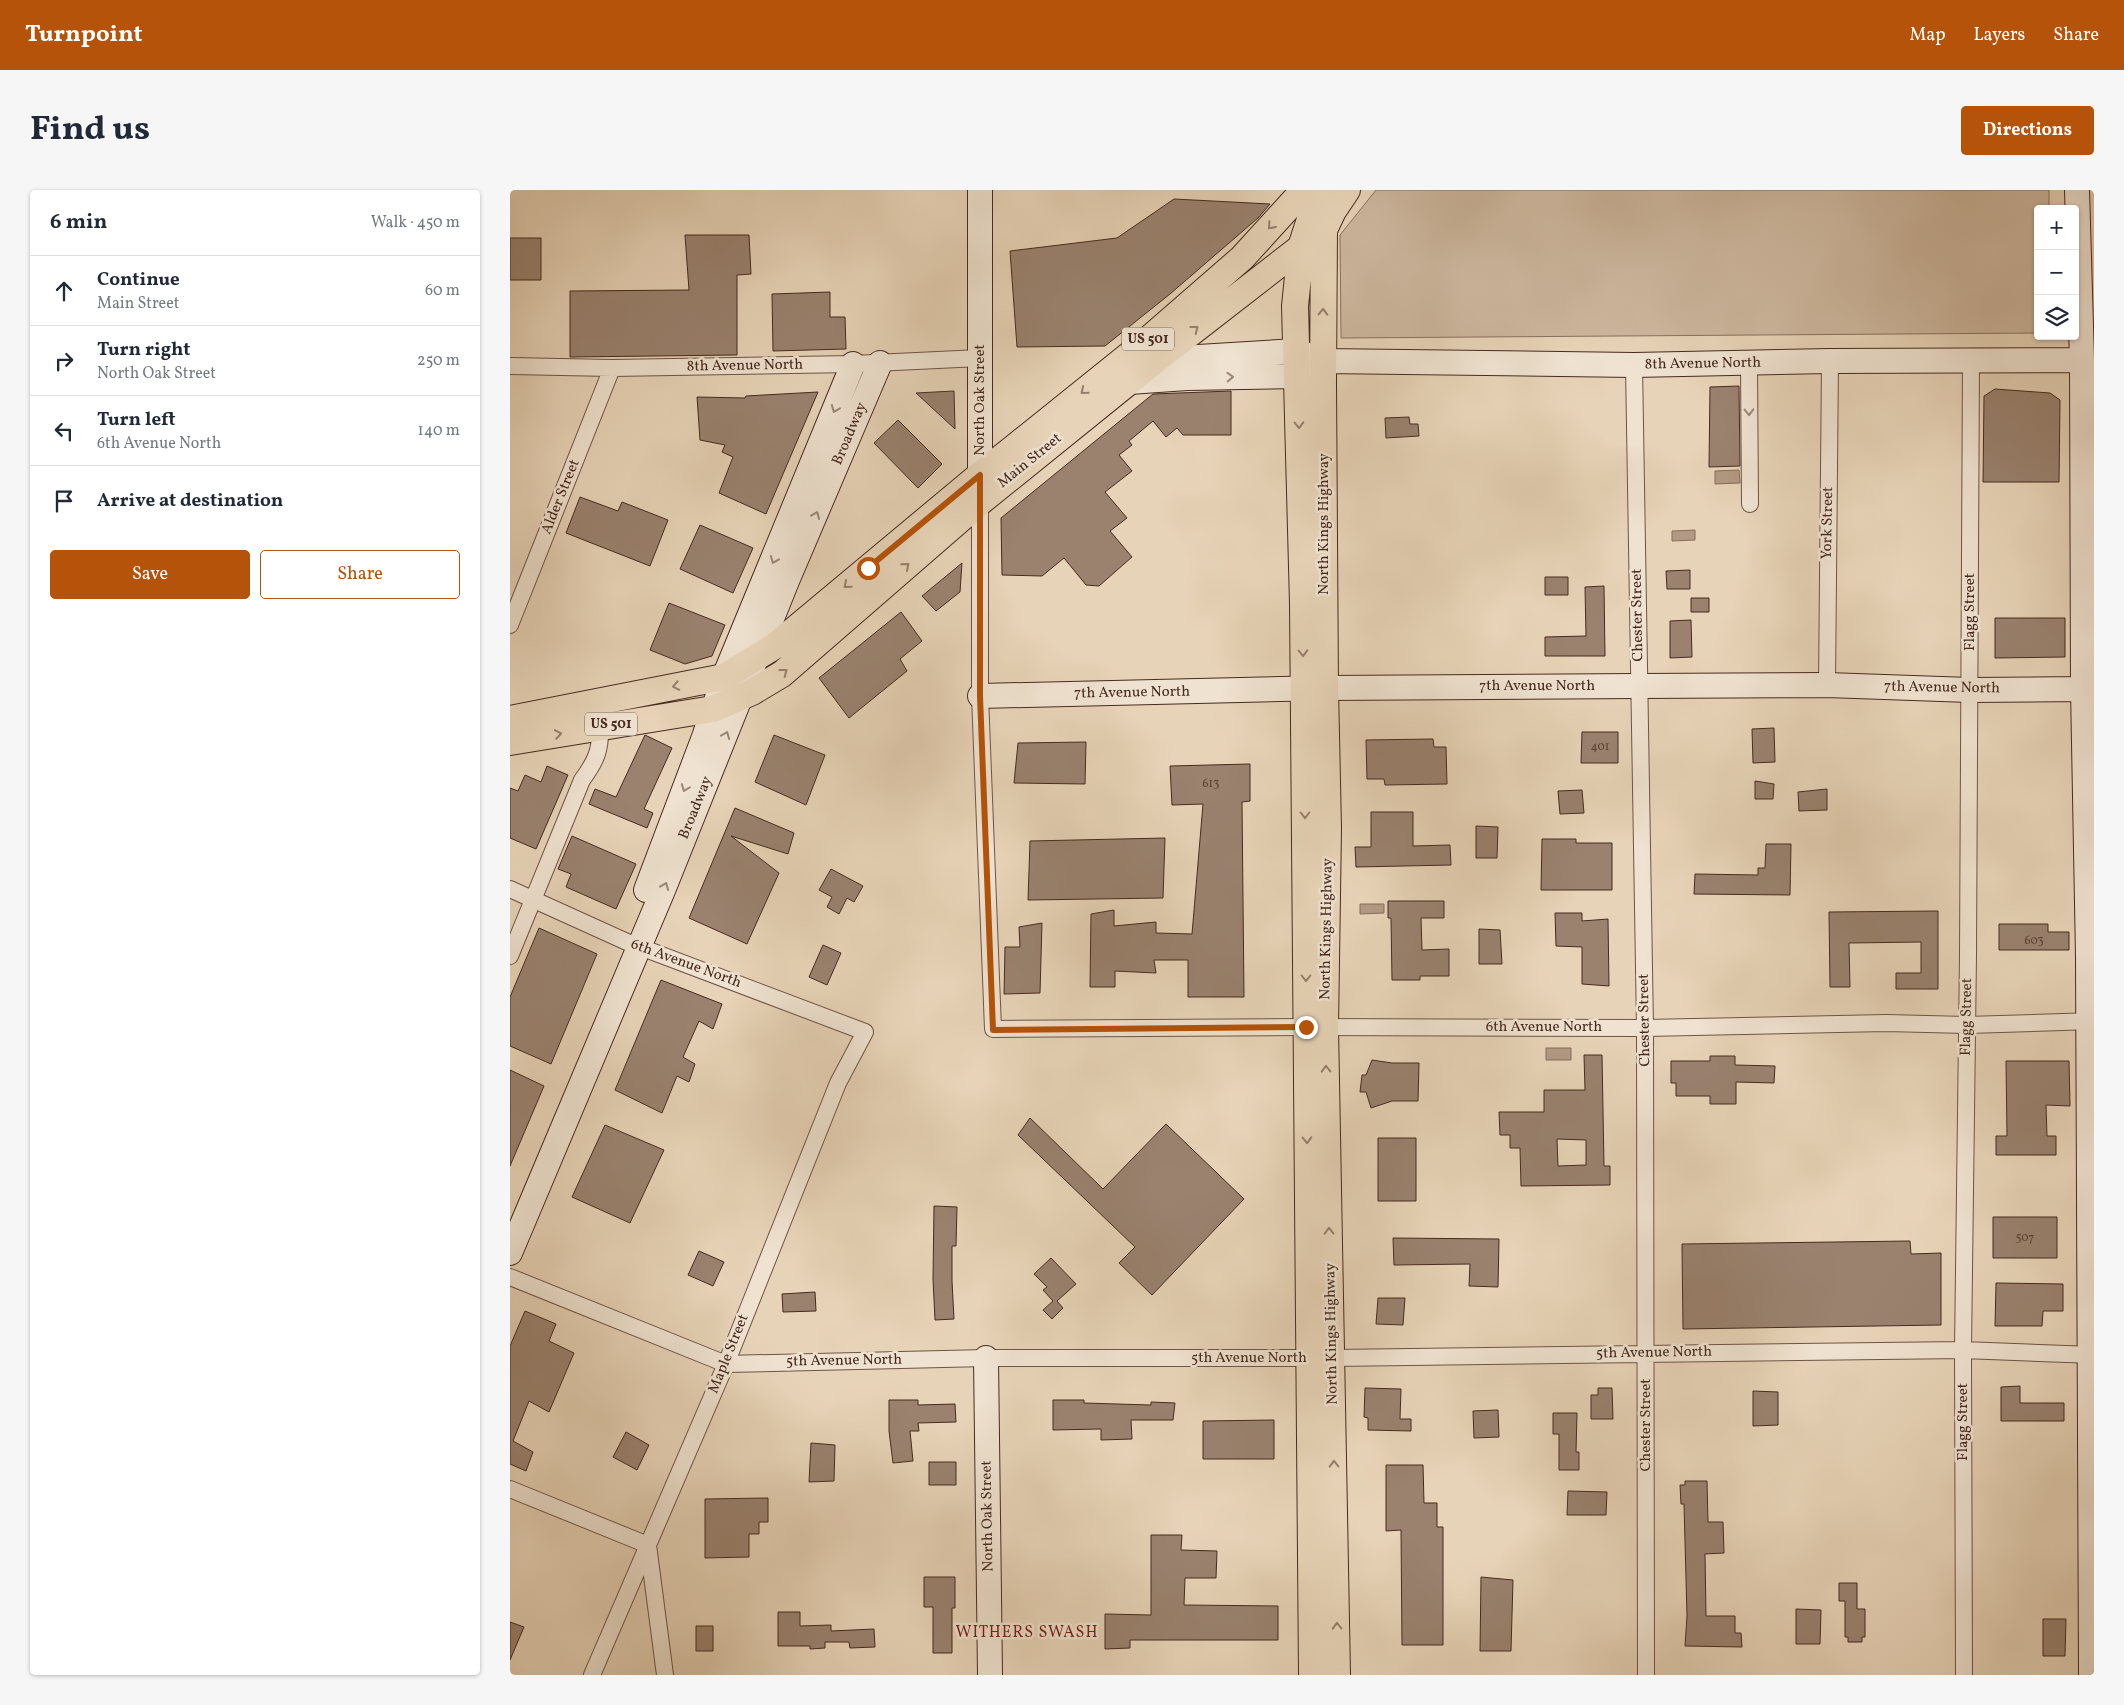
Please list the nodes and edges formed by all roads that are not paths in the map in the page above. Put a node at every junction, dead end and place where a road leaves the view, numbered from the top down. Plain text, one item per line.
1 (980, 190) edge
2 (1304, 190) edge
3 (1324, 190) edge
4 (1347, 190) edge
5 (2077, 190) edge
6 (1324, 230) junction
7 (1301, 247) junction
8 (980, 358) junction
9 (1157, 359) junction
10 (1971, 360) junction
11 (2082, 360) junction
12 (1323, 361) junction
13 (1830, 361) junction
14 (880, 363) junction
15 (1297, 363) junction
16 (1749, 363) junction
17 (854, 364) junction
18 (1634, 365) junction
19 (510, 366) edge
20 (612, 368) junction
21 (1123, 373) junction
22 (980, 475) junction
23 (980, 502) junction
24 (1750, 504) dead end
25 (510, 625) edge
26 (757, 657) junction
27 (724, 677) junction
28 (1827, 685) junction
29 (1639, 686) junction
30 (1314, 688) junction
31 (2089, 689) edge
32 (1970, 690) junction
33 (742, 696) junction
34 (980, 696) junction
35 (713, 709) junction
36 (510, 719) edge
37 (600, 726) junction
38 (510, 742) edge
39 (510, 889) edge
40 (533, 900) junction
41 (633, 945) junction
42 (510, 956) edge
43 (2091, 1020) edge
44 (1967, 1025) junction
45 (1316, 1027) junction
46 (1645, 1028) junction
47 (993, 1030) joint
48 (865, 1032) joint
49 (510, 1220) edge
50 (510, 1253) edge
51 (510, 1277) edge
52 (1963, 1350) junction
53 (1646, 1353) junction
54 (2092, 1355) edge
55 (986, 1358) junction
56 (1321, 1358) junction
57 (726, 1364) junction
58 (510, 1489) edge
59 (648, 1545) junction
60 (592, 1675) edge
61 (665, 1675) edge
62 (990, 1675) edge
63 (1312, 1675) edge
64 (1338, 1675) edge
65 (1646, 1675) edge
66 (1964, 1675) edge
67 (2091, 1675) edge

1 - 8 main road, North Oak Street
2 -> 21 main road, Main Street / US 501
3 - 7 main road, North Kings Highway
4 - 6 main road, North Kings Highway
5 - 11 main road
6 - 7 main road, Main Street / US 501
12 -> 6 main road, North Kings Highway
9 -> 7 main road, Main Street / US 501
7 - 15 main road, North Kings Highway
8 - 14 street, 8th Avenue North
8 - 22 main road, North Oak Street
9 - 15 main road
9 - 21 main road, Main Street / US 501
10 - 11 main road, 8th Avenue North
10 - 13 main road, 8th Avenue North
10 - 32 street, Flagg Street
11 - 31 main road
12 - 15 main road
12 - 18 main road, 8th Avenue North
12 - 30 main road, North Kings Highway
13 - 16 main road, 8th Avenue North
13 - 28 street, York Street
14 - 17 street, 8th Avenue North
26 -> 14 main road, Broadway
21 -> 15 main road
15 -> 30 main road, North Kings Highway
16 - 18 main road, 8th Avenue North
16 -> 24 street
17 - 20 street, 8th Avenue North
17 -> 27 main road, Broadway
18 - 29 street, Chester Street
19 - 20 street, 8th Avenue North
20 - 25 street, Alder Street
21 -> 22 main road, Main Street / US 501
21 - 23 main road, Main Street / US 501
22 - 23 main road, North Oak Street
22 -> 26 main road, Main Street / US 501
33 -> 23 main road, Main Street / US 501
23 - 34 street, North Oak Street
26 - 27 main road, Main Street / US 501
26 - 33 main road, Broadway
27 - 35 main road, Broadway
27 -> 36 main road, US 501
28 - 29 main road, 7th Avenue North
28 - 32 main road, 7th Avenue North
29 - 30 main road, 7th Avenue North
29 - 46 street, Chester Street
30 - 34 main road, 7th Avenue North
30 - 45 main road, North Kings Highway
31 - 32 main road, 7th Avenue North
31 - 43 main road
32 - 44 street, Flagg Street
33 - 35 main road, Main Street / US 501
41 -> 33 main road, Broadway
34 - 47 street, North Oak Street
35 - 37 main road, US 501
35 -> 41 main road, Broadway
38 -> 37 main road, US 501
37 - 40 street
39 - 40 street, 6th Avenue North
40 - 41 street, 6th Avenue North
40 - 42 street
41 - 48 street, 6th Avenue North
41 - 49 main road, Broadway
41 - 50 main road, Broadway
43 - 44 street, 6th Avenue North
43 - 54 main road
44 - 46 street, 6th Avenue North
44 - 52 street, Flagg Street
45 - 46 street, 6th Avenue North
45 - 47 street, 6th Avenue North
45 - 56 main road, North Kings Highway
46 - 53 street, Chester Street
48 - 57 street, Maple Street
51 - 57 street, 5th Avenue North
52 - 53 street, 5th Avenue North
52 - 54 street, 5th Avenue North
52 - 66 street, Flagg Street
53 - 56 street, 5th Avenue North
53 - 65 street, Chester Street
54 - 67 main road
55 - 56 street, 5th Avenue North
55 - 57 street, 5th Avenue North
55 - 62 main road, North Oak Street
56 - 63 main road, North Kings Highway
64 -> 56 main road, North Kings Highway
57 - 59 street, Maple Street
58 - 59 street
59 - 60 street, Maple Street
59 - 61 street

